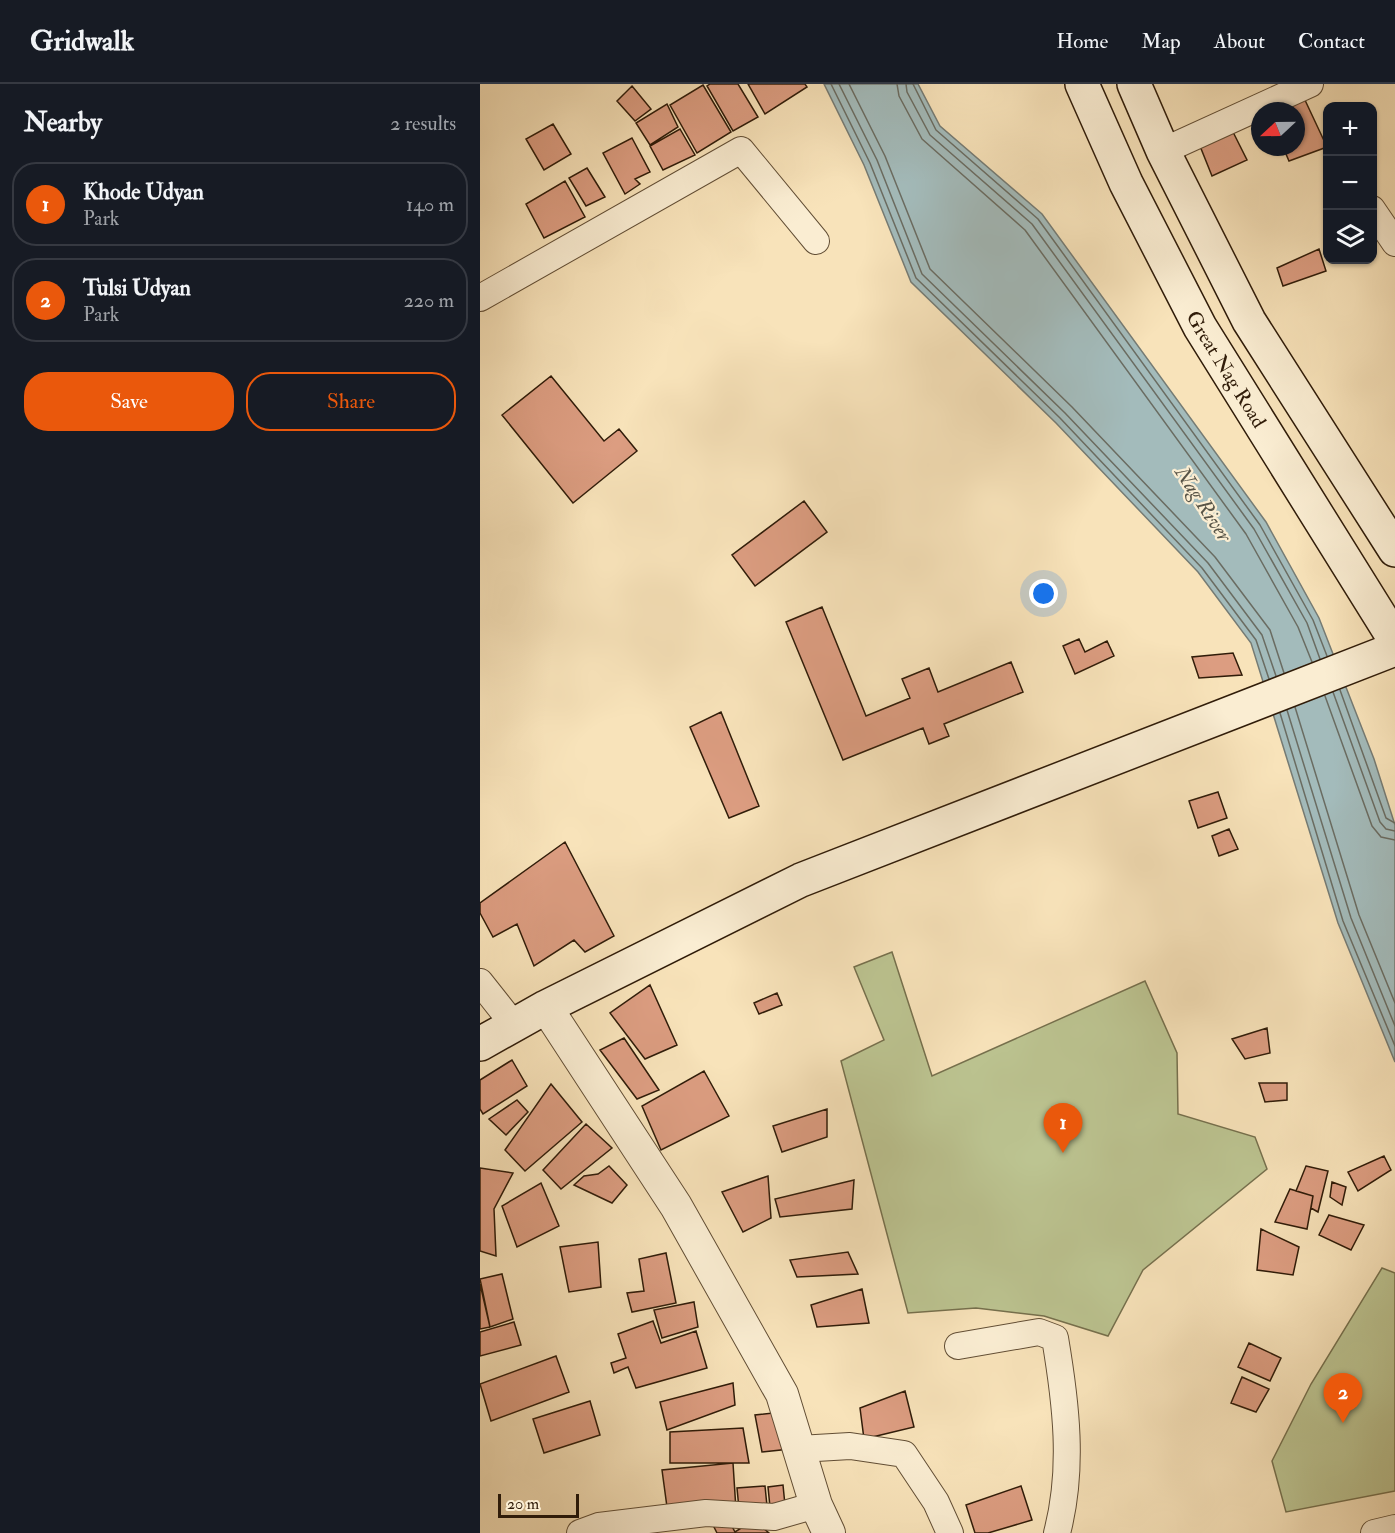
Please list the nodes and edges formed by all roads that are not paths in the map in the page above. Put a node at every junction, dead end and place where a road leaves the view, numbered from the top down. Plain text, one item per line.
1 (1082, 84) edge
2 (1134, 84) edge
3 (1310, 84) edge
4 (1163, 151) junction
5 (1373, 210) edge
6 (816, 241) dead end
7 (1395, 243) edge
8 (480, 298) edge
9 (1395, 550) edge
10 (1395, 640) edge
11 (1381, 654) edge
12 (480, 982) edge
13 (546, 1007) junction
14 (514, 1025) junction
15 (480, 1044) edge
16 (958, 1346) dead end
17 (799, 1449) junction
18 (823, 1519) edge
19 (1395, 1528) edge
20 (580, 1533) edge
21 (950, 1533) edge
22 (1057, 1533) edge
23 (1374, 1533) edge

1 - 10 main road, Great Nag Road
2 - 4 main road
3 - 4 street
4 - 9 main road
5 - 7 street
6 - 8 street
11 - 13 main road
12 - 14 street
13 - 14 main road
13 - 17 street
14 - 15 main road
16 - 22 street
17 - 18 street
17 - 21 street
18 - 20 street
19 - 23 street

